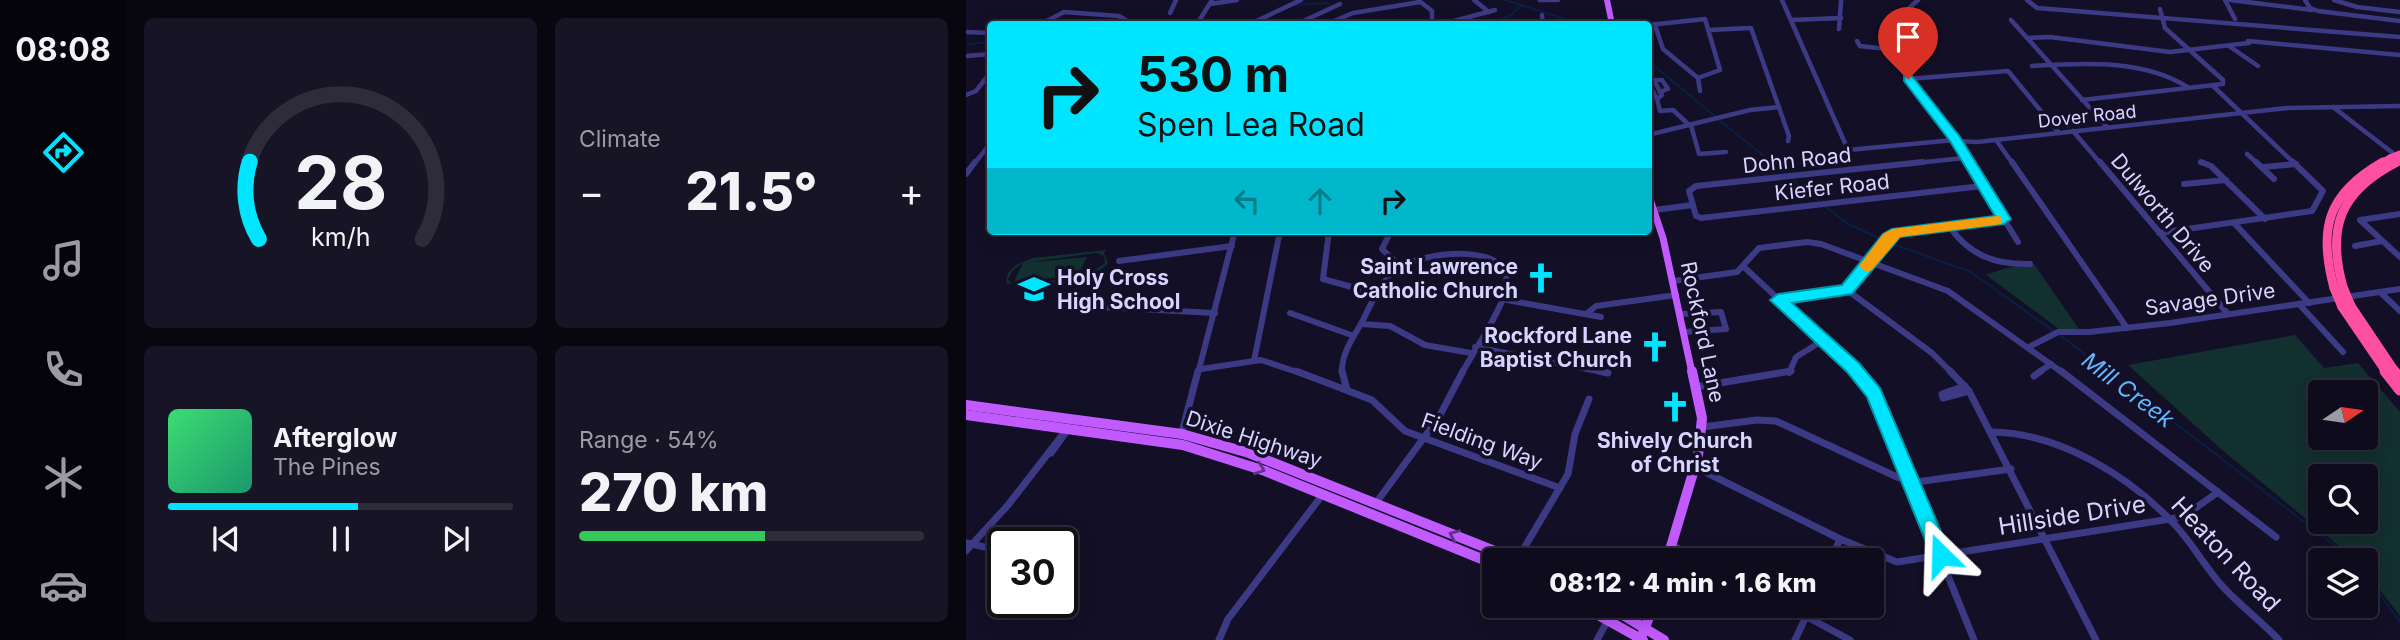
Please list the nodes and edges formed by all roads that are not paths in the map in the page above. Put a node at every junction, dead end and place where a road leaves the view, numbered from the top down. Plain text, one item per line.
1 (1176, 0) edge
2 (1237, 0) edge
3 (1301, 0) edge
4 (1474, 0) edge
5 (1540, 0) edge
6 (1558, 0) edge
7 (1606, 0) edge
8 (1782, 0) edge
9 (1918, 0) edge
10 (2026, 0) edge
11 (2227, 0) edge
12 (2305, 0) edge
13 (2334, 0) edge
14 (1419, 1) edge
15 (1841, 1) edge
16 (1211, 2) edge
17 (1340, 4) dead end
18 (1385, 8) junction
19 (2160, 9) dead end
20 (1495, 10) dead end
21 (2314, 10) junction
22 (1489, 12) junction
23 (2400, 12) edge
24 (1170, 13) dead end
25 (1542, 15) dead end
26 (1387, 16) dead end
27 (1841, 18) junction
28 (2163, 18) junction
29 (2235, 19) dead end
30 (2254, 19) dead end
31 (1791, 20) junction
32 (2011, 20) dead end
33 (2399, 20) edge
34 (1047, 21) edge
35 (1127, 21) edge
36 (1199, 21) edge
37 (1256, 21) edge
38 (1303, 21) edge
39 (1335, 21) edge
40 (1432, 21) edge
41 (1454, 21) edge
42 (1543, 21) edge
43 (1611, 21) edge
44 (2294, 22) dead end
45 (1652, 24) edge
46 (1655, 24) junction
47 (2258, 26) junction
48 (1839, 29) dead end
49 (2299, 29) junction
50 (1708, 30) junction
51 (2077, 32) dead end
52 (967, 33) edge
53 (987, 33) edge
54 (2400, 37) edge
55 (2028, 38) junction
56 (2122, 38) dead end
57 (2078, 40) junction
58 (1857, 41) dead end
59 (2123, 46) junction
60 (2229, 46) junction
61 (1887, 49) junction
62 (2190, 50) junction
63 (987, 54) edge
64 (2400, 55) edge
65 (966, 56) edge
66 (2051, 65) junction
67 (2032, 66) dead end
68 (2258, 66) dead end
69 (987, 77) edge
70 (1698, 78) junction
71 (1908, 79) junction
72 (2213, 86) junction
73 (2189, 89) junction
74 (1652, 90) edge
75 (1700, 91) dead end
76 (1660, 92) dead end
77 (966, 95) edge
78 (1657, 99) junction
79 (2082, 100) junction
80 (2400, 106) edge
81 (1779, 107) junction
82 (2333, 107) junction
83 (2242, 112) junction
84 (1690, 125) junction
85 (2107, 127) junction
86 (2073, 131) junction
87 (2059, 133) junction
88 (1652, 134) edge
89 (1954, 140) junction
90 (1996, 140) junction
91 (1788, 141) dead end
92 (987, 148) edge
93 (1726, 152) dead end
94 (2247, 153) dead end
95 (1964, 158) junction
96 (2397, 159) edge
97 (2200, 162) dead end
98 (966, 164) edge
99 (974, 164) junction
100 (2296, 164) junction
101 (2264, 167) junction
102 (966, 174) edge
103 (2274, 179) dead end
104 (2225, 180) junction
105 (2184, 184) dead end
106 (1982, 186) junction
107 (1652, 205) edge
108 (1693, 205) junction
109 (1654, 210) junction
110 (2400, 214) edge
111 (2004, 219) junction
112 (2265, 219) junction
113 (2234, 223) junction
114 (1949, 226) junction
115 (2159, 233) junction
116 (1234, 235) edge
117 (1279, 235) edge
118 (1328, 235) edge
119 (1388, 235) edge
120 (2382, 241) junction
121 (2018, 242) dead end
122 (1232, 246) junction
123 (2355, 246) dead end
124 (2399, 255) edge
125 (1119, 261) dead end
126 (1870, 262) junction
127 (2030, 264) dead end
128 (1401, 267) junction
129 (1744, 267) junction
130 (1672, 281) junction
131 (2400, 289) edge
132 (1847, 290) junction
133 (2380, 292) junction
134 (1377, 294) junction
135 (1676, 295) junction
136 (1501, 299) junction
137 (1778, 300) junction
138 (2309, 303) junction
139 (2299, 304) junction
140 (1100, 307) dead end
141 (2346, 307) junction
142 (2400, 311) edge
143 (1215, 313) junction
144 (1290, 313) dead end
145 (1586, 314) junction
146 (1680, 314) junction
147 (2228, 314) junction
148 (1601, 317) dead end
149 (1361, 324) junction
150 (2127, 328) junction
151 (1684, 332) junction
152 (1354, 336) junction
153 (1822, 341) junction
154 (2029, 348) junction
155 (1473, 350) junction
156 (2343, 352) dead end
157 (1254, 361) junction
158 (2051, 364) junction
159 (1200, 369) junction
160 (1608, 373) dead end
161 (2034, 376) dead end
162 (2400, 379) edge
163 (1696, 387) junction
164 (1347, 390) junction
165 (2400, 390) edge
166 (1589, 399) dead end
167 (966, 405) edge
168 (966, 415) edge
169 (1095, 422) junction
170 (1702, 427) junction
171 (1069, 428) junction
172 (1992, 432) junction
173 (1424, 438) junction
174 (1180, 439) junction
175 (1695, 467) junction
176 (2011, 469) junction
177 (1910, 480) junction
178 (1560, 488) junction
179 (2218, 492) junction
180 (1323, 494) junction
181 (1356, 495) junction
182 (1376, 503) junction
183 (1360, 509) junction
184 (2169, 519) junction
185 (2276, 537) dead end
186 (1840, 539) junction
187 (2045, 539) junction
188 (1672, 545) junction
189 (968, 546) edge
190 (1487, 548) edge
191 (1524, 548) edge
192 (1671, 548) edge
193 (1678, 548) edge
194 (1836, 548) edge
195 (987, 549) edge
196 (1941, 555) junction
197 (1482, 560) edge
198 (1604, 618) edge
199 (1622, 618) edge
200 (1649, 618) edge
201 (1805, 618) edge
202 (1810, 618) edge
203 (1608, 620) junction
204 (1643, 636) edge
205 (1222, 639) edge
206 (1597, 640) edge
207 (1664, 640) edge
208 (1795, 640) edge
209 (1850, 640) edge
210 (1975, 640) edge
211 (2096, 640) edge
212 (2278, 640) edge

1 - 24 street
2 - 16 street
3 - 37 street
4 - 22 street
5 - 6 street
7 - 43 main road
8 - 31 street
9 - 61 street
10 - 28 street
11 - 21 street
11 - 29 street
12 - 21 street
13 - 23 street
14 - 18 street
14 - 40 street
15 - 27 street
16 - 36 street
17 - 38 street
18 - 26 street
18 - 39 street
19 - 28 street
20 - 22 street
21 - 33 street
22 - 41 street
25 - 42 street
27 - 31 street
27 - 48 street
28 - 47 street
28 - 62 street
30 - 47 street
31 - 89 street, Dover Road
32 - 55 street
34 - 35 street
44 - 49 street
45 - 46 street
46 - 50 street
46 - 70 street
47 - 49 street
49 - 54 street
50 - 70 street
50 - 81 street
51 - 57 street
52 - 53 street
55 - 57 street
55 - 66 street
56 - 59 street
57 - 59 street
58 - 61 street
59 - 62 street
60 - 62 street
60 - 64 street
60 - 68 street
61 - 71 street
62 - 72 street
63 - 65 street
66 - 67 street
66 - 73 street
66 - 79 street
69 - 77 street
70 - 75 street
71 - 87 street
71 - 89 street
72 - 73 street
72 - 83 street
73 - 79 street
74 - 78 street
76 - 78 street
78 - 84 street
79 - 85 street
80 - 82 street, Dover Road
81 - 84 street
81 - 91 street
82 - 83 street, Dover Road
82 - 96 street
83 - 85 street, Dover Road
83 - 100 street
84 - 88 street
84 - 93 street
85 - 86 street, Dover Road
86 - 87 street, Dover Road
86 - 115 street, Dulworth Drive
87 - 90 street, Dover Road
89 - 90 street, Dover Road
89 - 95 street
90 - 150 street
92 - 99 street
94 - 101 street
95 - 106 street
95 - 108 street, Dohn Road
96 - 141 highway, bridge
97 - 104 street
98 - 99 street
99 - 102 street
100 - 101 street
100 - 112 street
101 - 103 street
104 - 105 street
104 - 112 street
106 - 108 street, Kiefer Road
106 - 111 street
107 - 109 main road, Rockford Lane
108 - 109 street
109 - 130 main road, Rockford Lane
110 - 120 street
111 - 114 street
111 - 121 street
112 - 113 street
113 - 115 street
113 - 138 street
114 - 126 street
114 - 127 street
115 - 147 street, Dulworth Drive
116 - 122 street
117 - 157 street
118 - 134 street
119 - 128 street
120 - 123 street
120 - 124 street
122 - 125 street
122 - 143 street
126 - 129 street
126 - 132 street
126 - 154 street
128 - 134 street
128 - 136 street
129 - 130 street
129 - 137 street
130 - 135 main road, Rockford Lane
131 - 133 street, Savage Drive
132 - 137 street
132 - 172 street
133 - 138 street, Savage Drive
133 - 142 street
134 - 149 street
135 - 145 street
135 - 146 main road, Rockford Lane
136 - 145 street
136 - 155 street
137 - 153 street
138 - 139 street, Savage Drive
139 - 147 street, Savage Drive
139 - 156 street
140 - 143 street
141 - 162 highway
141 - 165 highway
143 - 159 street
144 - 152 street
145 - 148 street
146 - 151 main road, Rockford Lane
146 - 151 street
147 - 150 street, Savage Drive
149 - 152 street
149 - 155 street
150 - 154 street, Savage Drive
151 - 163 main road, Rockford Lane
152 - 164 street
153 - 163 street
153 - 177 street
154 - 158 street
155 - 160 street
155 - 173 street
157 - 159 street, Fielding Way
157 - 164 street, Fielding Way
158 - 161 street
158 - 179 street
159 - 174 street
163 - 170 main road, Rockford Lane
164 - 173 street, Fielding Way
166 - 178 street
167 - 169 main road, Dixie Highway
168 - 171 main road, Dixie Highway
169 - 171 main road
169 - 174 main road, Dixie Highway
170 - 175 main road, Rockford Lane
170 - 177 street
171 - 174 main road, Dixie Highway
171 - 189 street
172 - 176 street
172 - 184 street, Heaton Road
173 - 178 street, Fielding Way
173 - 182 street
174 -> 180 main road, Dixie Highway
174 - 181 main road, Dixie Highway
175 - 186 street, Hillside Drive
175 - 188 main road, Rockford Lane
176 - 177 street
176 - 187 street
177 - 196 street
178 - 191 street
179 - 184 street, Hillside Drive
179 - 185 street
180 - 181 main road
180 - 183 main road, Dixie Highway
180 - 205 street
181 - 182 main road, Dixie Highway
182 - 183 main road
190 -> 182 main road, Dixie Highway
183 - 197 main road, Dixie Highway
184 - 187 street, Hillside Drive
184 - 212 street, Heaton Road
186 - 194 street
186 - 196 street, Hillside Drive
187 - 196 street, Hillside Drive
187 - 211 street
188 - 192 main road, Rockford Lane
188 - 193 street
189 - 195 street
196 - 210 street
198 - 203 main road
199 - 204 main road
200 - 204 main road
201 - 208 street
202 - 209 street
203 - 204 main road
203 - 206 street
204 - 207 main road

